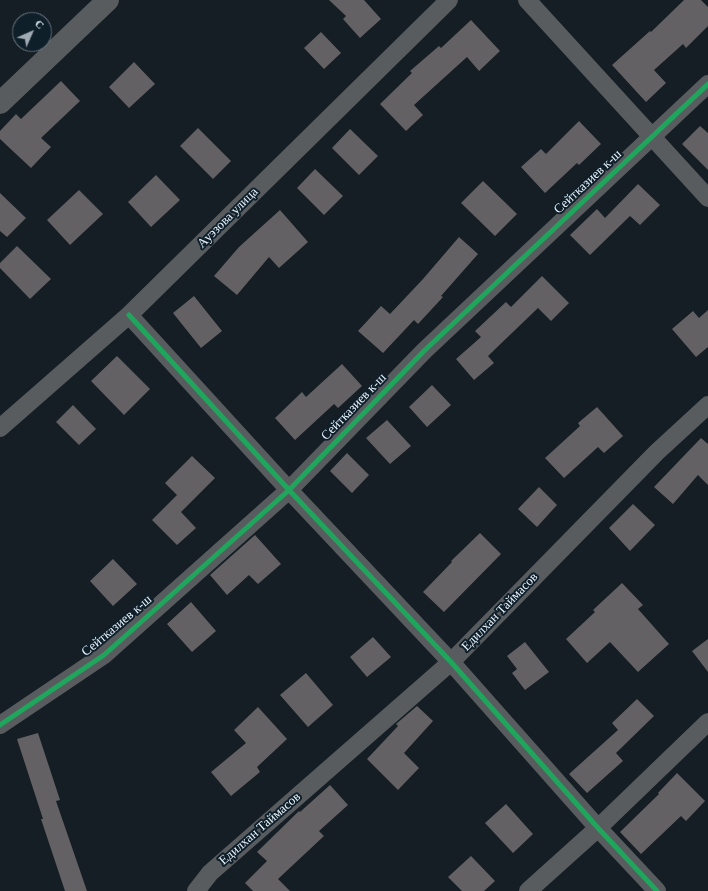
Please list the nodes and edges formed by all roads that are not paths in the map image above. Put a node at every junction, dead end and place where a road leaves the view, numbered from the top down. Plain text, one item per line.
1 (108, 0) edge
2 (449, 0) edge
3 (528, 0) edge
4 (708, 84) edge
5 (0, 103) edge
6 (652, 137) junction
7 (708, 198) edge
8 (129, 315) junction
9 (708, 405) edge
10 (0, 428) edge
11 (289, 490) junction
12 (451, 662) junction
13 (708, 722) edge
14 (0, 725) edge
15 (598, 828) junction
16 (196, 891) edge
17 (528, 891) edge
18 (657, 891) edge

1 - 5 street
2 - 8 street, Ауэзова улица
3 - 6 street
4 - 6 street, Сейтказиев к-ш
6 - 7 street
6 - 11 street, Сейтказиев к-ш
8 - 10 street, Ауэзова улица
8 - 11 street
9 - 12 street, Едилхан Таймасов
11 - 12 street
11 - 14 street, Сейтказиев к-ш
12 - 15 street
12 - 16 street, Едилхан Таймасов
13 - 15 street
15 - 17 street
15 - 18 street

